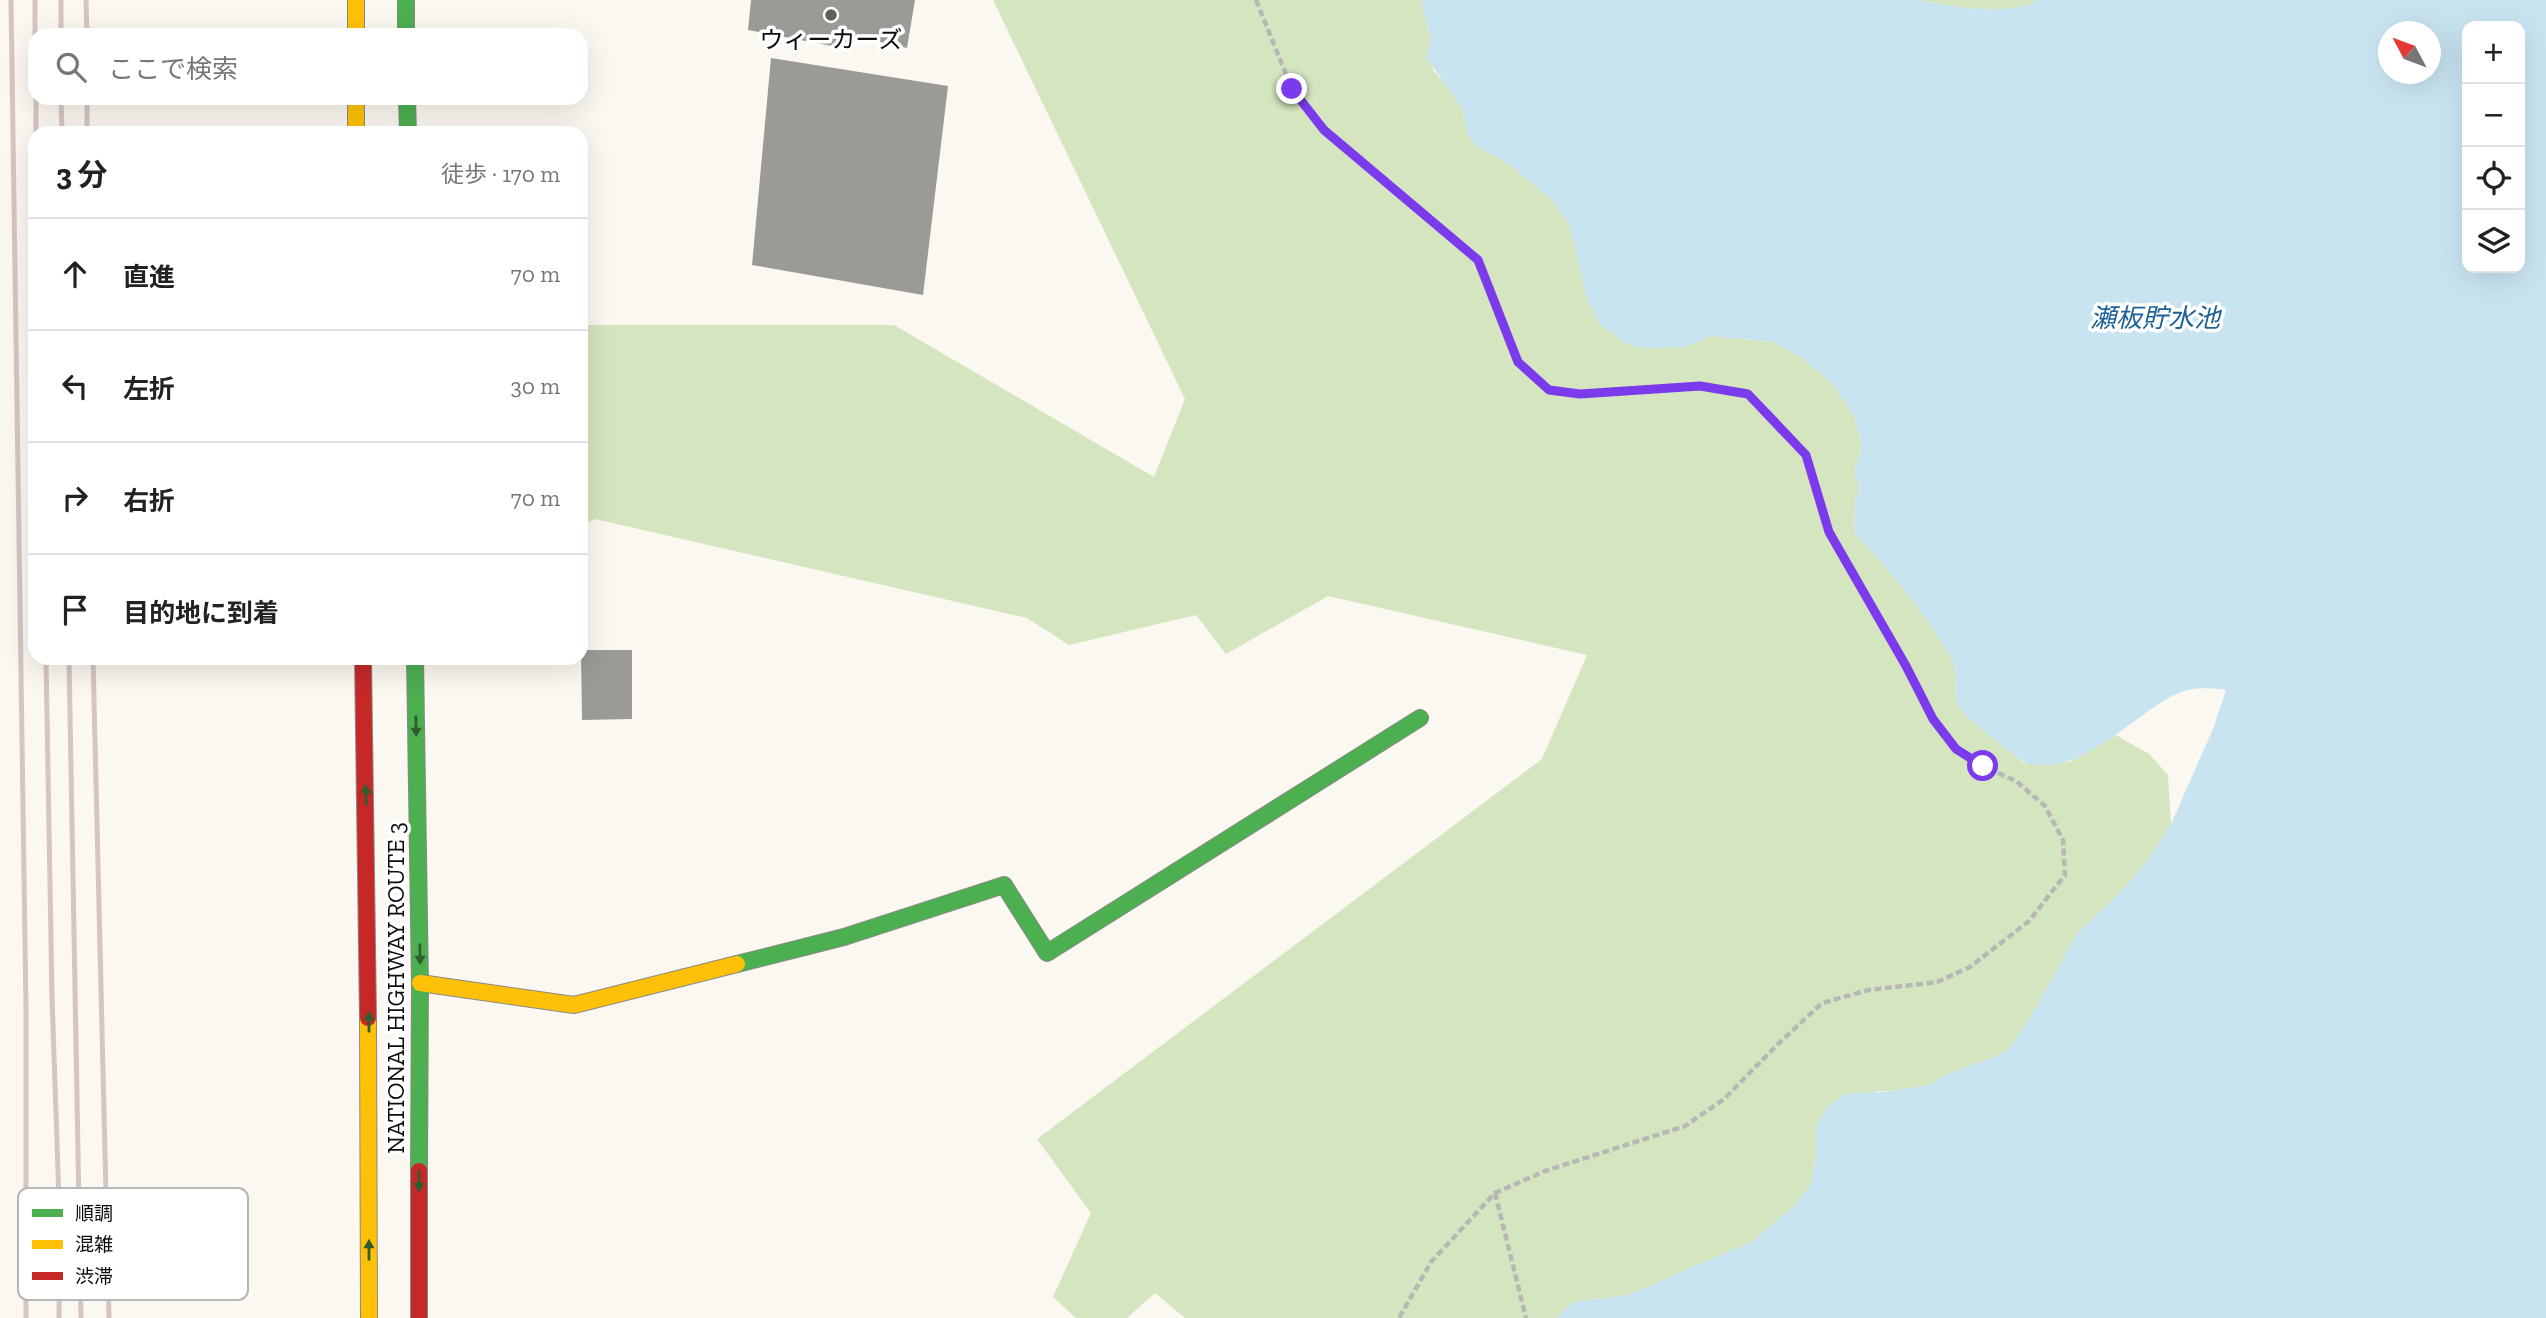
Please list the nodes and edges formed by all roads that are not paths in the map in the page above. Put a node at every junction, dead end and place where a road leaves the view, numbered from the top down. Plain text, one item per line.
1 (356, 0) edge
2 (406, 0) edge
3 (356, 28) edge
4 (407, 28) edge
5 (356, 105) edge
6 (407, 105) edge
7 (356, 126) edge
8 (408, 126) edge
9 (363, 665) edge
10 (415, 665) edge
11 (1420, 718) dead end
12 (420, 983) junction
13 (369, 1318) edge
14 (419, 1318) edge

1 - 3 main road
2 - 4 main road
5 - 7 main road
6 - 8 main road
13 -> 9 main road, NATIONAL HIGHWAY ROUTE 3
10 -> 12 main road, NATIONAL HIGHWAY ROUTE 3
11 - 12 main road
12 -> 14 main road, NATIONAL HIGHWAY ROUTE 3

